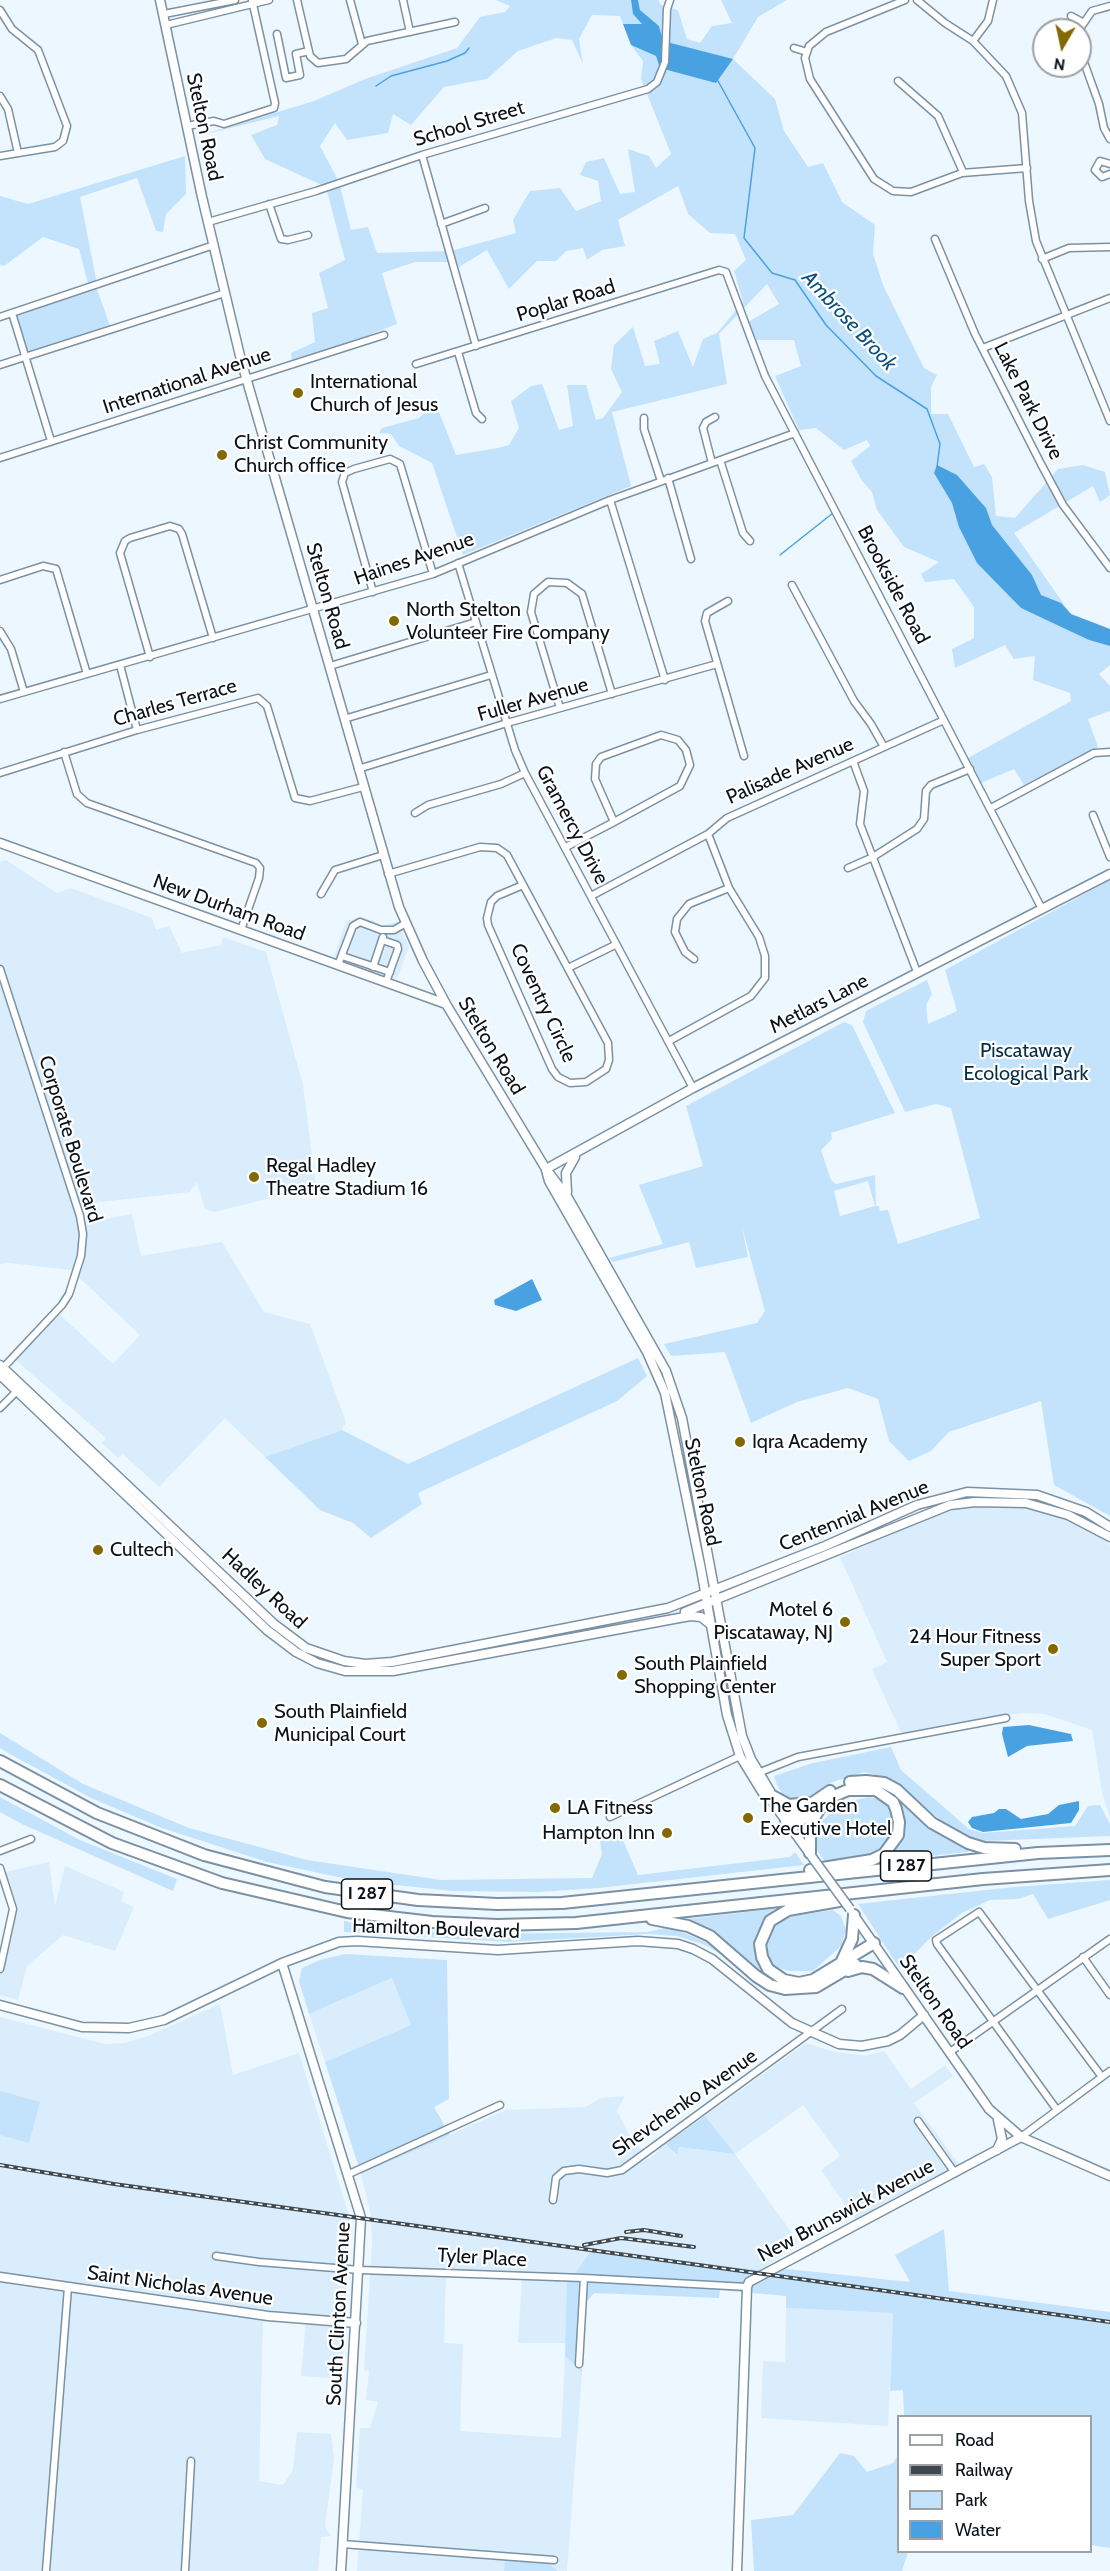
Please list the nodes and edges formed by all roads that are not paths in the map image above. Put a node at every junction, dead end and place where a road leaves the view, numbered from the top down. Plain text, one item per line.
1 (160, 0) edge
2 (235, 0) edge
3 (269, 0) edge
4 (297, 0) edge
5 (350, 0) edge
6 (403, 0) edge
7 (670, 0) edge
8 (905, 0) edge
9 (917, 0) edge
10 (993, 0) edge
11 (253, 2) edge
12 (1110, 6) edge
13 (0, 10) edge
14 (164, 14) junction
15 (1071, 16) dead end
16 (1075, 18) edge
17 (1086, 18) edge
18 (455, 22) dead end
19 (166, 25) junction
20 (410, 32) junction
21 (277, 34) dead end
22 (973, 41) junction
23 (362, 44) junction
24 (794, 48) dead end
25 (309, 51) junction
26 (807, 52) junction
27 (1090, 78) edge
28 (898, 81) dead end
29 (0, 96) edge
30 (187, 126) junction
31 (1110, 139) edge
32 (18, 153) junction
33 (422, 155) junction
34 (0, 156) edge
35 (1109, 162) edge
36 (1027, 168) junction
37 (963, 172) junction
38 (1110, 174) edge
39 (269, 204) junction
40 (485, 208) dead end
41 (208, 222) junction
42 (441, 224) junction
43 (308, 235) dead end
44 (935, 239) dead end
45 (214, 245) junction
46 (1110, 247) edge
47 (1042, 259) junction
48 (726, 272) joint
49 (225, 293) junction
50 (1110, 298) edge
51 (12, 313) junction
52 (1065, 316) junction
53 (0, 317) edge
54 (384, 335) dead end
55 (476, 346) junction
56 (983, 348) junction
57 (458, 352) junction
58 (25, 357) junction
59 (416, 364) dead end
60 (0, 365) edge
61 (246, 379) junction
62 (715, 417) dead end
63 (644, 418) dead end
64 (482, 419) dead end
65 (1110, 421) edge
66 (795, 433) junction
67 (51, 441) junction
68 (0, 458) edge
69 (720, 460) junction
70 (712, 463) junction
71 (668, 478) junction
72 (661, 481) junction
73 (610, 500) junction
74 (750, 541) dead end
75 (692, 559) dead end
76 (458, 563) junction
77 (1110, 568) edge
78 (433, 574) junction
79 (0, 580) edge
80 (792, 585) dead end
81 (373, 592) junction
82 (728, 601) dead end
83 (314, 610) junction
84 (476, 622) junction
85 (0, 631) edge
86 (213, 639) junction
87 (150, 657) junction
88 (717, 664) junction
89 (120, 665) junction
90 (330, 666) junction
91 (87, 674) junction
92 (491, 675) junction
93 (665, 680) junction
94 (24, 692) junction
95 (612, 694) junction
96 (0, 699) edge
97 (560, 708) junction
98 (344, 719) junction
99 (944, 720) junction
100 (507, 723) junction
101 (137, 730) junction
102 (884, 747) junction
103 (64, 752) junction
104 (1110, 752) edge
105 (744, 756) dead end
106 (853, 761) junction
107 (970, 769) junction
108 (358, 770) junction
109 (0, 772) edge
110 (525, 773) junction
111 (363, 787) junction
112 (991, 808) junction
113 (414, 813) dead end
114 (1093, 815) dead end
115 (614, 822) junction
116 (708, 834) junction
117 (0, 843) edge
118 (566, 847) junction
119 (383, 855) junction
120 (873, 857) junction
121 (1110, 857) edge
122 (848, 868) dead end
123 (388, 874) junction
124 (1110, 874) edge
125 (523, 885) junction
126 (729, 888) junction
127 (321, 894) dead end
128 (591, 896) junction
129 (1042, 909) junction
130 (406, 923) junction
131 (241, 930) junction
132 (381, 930) junction
133 (382, 940) junction
134 (615, 945) junction
135 (342, 956) junction
136 (694, 958) dead end
137 (338, 965) junction
138 (373, 967) junction
139 (568, 968) junction
140 (0, 969) edge
141 (390, 972) junction
142 (916, 972) junction
143 (432, 978) junction
144 (386, 982) junction
145 (416, 993) junction
146 (446, 1004) junction
147 (669, 1041) junction
148 (693, 1088) junction
149 (577, 1154) junction
150 (546, 1169) junction
151 (568, 1198) junction
152 (1, 1370) edge
153 (17, 1391) junction
154 (0, 1408) edge
155 (1110, 1527) edge
156 (1110, 1537) edge
157 (715, 1591) junction
158 (705, 1595) junction
159 (717, 1601) junction
160 (706, 1605) junction
161 (665, 1620) junction
162 (710, 1624) junction
163 (271, 1627) junction
164 (1006, 1718) dead end
165 (740, 1756) junction
166 (0, 1761) edge
167 (758, 1773) junction
168 (0, 1785) edge
169 (771, 1798) junction
170 (812, 1802) junction
171 (824, 1803) junction
172 (610, 1817) dead end
173 (789, 1824) junction
174 (31, 1839) dead end
175 (1110, 1850) edge
176 (0, 1851) edge
177 (1038, 1853) junction
178 (811, 1855) junction
179 (0, 1868) edge
180 (1110, 1870) edge
181 (774, 1881) junction
182 (877, 1890) junction
183 (852, 1912) junction
184 (634, 1917) junction
185 (1110, 1939) edge
186 (875, 1945) junction
187 (1083, 1957) junction
188 (282, 1963) junction
189 (0, 1969) edge
190 (840, 1969) junction
191 (903, 1988) junction
192 (1038, 1989) junction
193 (1110, 1995) edge
194 (0, 2005) edge
195 (842, 2009) dead end
196 (924, 2015) junction
197 (993, 2021) junction
198 (811, 2033) junction
199 (950, 2052) junction
200 (1110, 2072) edge
201 (1102, 2077) junction
202 (500, 2105) dead end
203 (1057, 2110) junction
204 (997, 2116) junction
205 (918, 2121) dead end
206 (1022, 2137) junction
207 (997, 2150) junction
208 (955, 2173) junction
209 (349, 2174) junction
210 (1110, 2176) edge
211 (553, 2200) dead end
212 (216, 2256) dead end
213 (360, 2270) junction
214 (0, 2277) edge
215 (584, 2278) junction
216 (68, 2287) junction
217 (747, 2288) junction
218 (356, 2323) junction
219 (579, 2364) dead end
220 (191, 2462) dead end
221 (342, 2544) junction
222 (554, 2560) dead end
223 (46, 2571) edge
224 (185, 2571) edge
225 (340, 2571) edge
226 (737, 2571) edge

1 - 14 main road, Stelton Road
2 - 14 street
3 - 11 street
4 - 25 street
5 - 23 street
6 - 20 street
7 - 33 street, School Street
8 - 26 street
9 - 22 street
10 - 22 street
11 - 19 street
11 - 30 street
12 - 17 street
13 - 32 street
14 - 19 main road, Stelton Road
15 - 16 street
18 - 20 street
19 - 30 main road, Stelton Road
20 - 23 street
21 - 25 street
22 - 36 street
23 - 25 street
24 - 26 street
26 - 37 street
27 - 31 street
28 - 37 street
29 - 32 street
30 - 41 main road, Stelton Road
32 - 34 street
33 - 39 street, School Street
33 - 42 street
35 - 38 street
36 - 37 street
36 - 47 street
39 - 41 street, School Street
39 - 43 street
40 - 42 street
41 - 45 main road, Stelton Road
42 - 55 street
44 - 56 street, Lake Park Drive
45 - 49 main road, Stelton Road
45 - 51 street
46 - 47 street
47 - 52 street
48 - 55 street, Poplar Road
48 - 66 street, Brookside Road
49 - 58 street
49 - 61 main road, Stelton Road
50 - 52 street
51 - 53 street
51 - 58 street
52 - 56 street
52 - 65 street
54 - 61 street, International Avenue
55 - 57 street, Poplar Road
56 - 77 street, Lake Park Drive
57 - 59 street, Poplar Road
57 - 64 street
58 - 60 street
58 - 67 street
61 - 67 street, International Avenue
61 - 83 main road, Stelton Road
62 - 70 street
63 - 72 street
66 - 69 street, Haines Avenue
66 - 99 street, Brookside Road
67 - 68 street, International Avenue
69 - 70 street, Haines Avenue
69 - 74 street
70 - 71 street, Haines Avenue
71 - 72 street, Haines Avenue
71 - 75 street
72 - 73 street, Haines Avenue
73 - 76 street, Haines Avenue
73 - 93 street
76 - 78 street, Haines Avenue
76 - 84 street, Gramercy Drive
78 - 81 street, Haines Avenue
78 - 81 street
79 - 91 street
80 - 102 street
81 - 83 street, Haines Avenue
82 - 88 street
83 - 86 street, Haines Avenue
83 - 90 main road, Stelton Road
84 - 90 street
84 - 92 street, Gramercy Drive
85 - 94 street
86 - 87 street, Haines Avenue
86 - 87 street
87 - 89 street, Haines Avenue
88 - 93 street, Fuller Avenue
88 - 105 street
89 - 91 street, Haines Avenue
89 - 101 street
90 - 98 main road, Stelton Road
91 - 94 street, Haines Avenue
92 - 98 street
92 - 100 street, Gramercy Drive
93 - 95 street, Fuller Avenue
94 - 96 street, Haines Avenue
95 - 97 street, Fuller Avenue
95 - 97 street
97 - 100 street, Fuller Avenue
98 - 108 main road, Stelton Road
99 - 102 street, Palisade Avenue
99 - 107 street, Brookside Road
100 - 108 street, Fuller Avenue
100 - 110 street, Gramercy Drive
101 - 103 street, Charles Terrace
101 - 111 street, Charles Terrace
102 - 106 street, Palisade Avenue
103 - 109 street, Charles Terrace
103 - 131 street
104 - 112 street
106 - 116 street, Palisade Avenue
106 - 120 street
107 - 112 street, Brookside Road
107 - 120 street
108 - 111 main road, Stelton Road
110 - 113 street
110 - 118 street, Gramercy Drive
111 - 119 main road, Stelton Road
112 - 129 street, Brookside Road
114 - 121 street
115 - 115 street
115 - 118 street
116 - 126 street
116 - 128 street, Palisade Avenue
117 - 131 main road, New Durham Road
118 - 128 street, Gramercy Drive
119 - 123 main road, Stelton Road
119 - 127 street
120 - 122 street
120 - 142 street
123 - 125 street, Coventry Circle
123 - 130 main road, Stelton Road
124 - 129 main road, Metlars Lane
125 - 139 street, Coventry Circle
125 - 139 street, Coventry Circle
126 - 136 street
126 - 147 street
128 - 134 street, Gramercy Drive
129 - 142 main road, Metlars Lane
130 - 132 street
130 - 143 main road, Stelton Road
131 - 137 main road, New Durham Road
132 - 133 street
132 - 135 street
133 - 138 street
133 - 141 street
134 - 139 street
134 - 147 street, Gramercy Drive
135 - 137 street
135 - 138 street
137 - 144 main road, New Durham Road
138 - 141 street
140 - 152 street, Corporate Boulevard
141 - 144 street
142 - 148 main road, Metlars Lane
143 - 145 main road
143 - 146 main road, Stelton Road
144 - 145 main road, New Durham Road
145 - 146 main road, New Durham Road
146 - 150 main road, Stelton Road
147 - 148 street, Gramercy Drive
148 - 149 main road, Metlars Lane
149 - 150 main road, Metlars Lane
149 - 151 main road
150 - 151 main road, Stelton Road
150 - 158 main road, Stelton Road
151 - 157 main road, Stelton Road
152 - 153 main road, Hadley Road
152 - 163 main road, Hadley Road
153 - 154 street
153 - 163 main road, Hadley Road
155 - 157 main road, Centennial Avenue
156 - 159 main road, Centennial Avenue
157 - 158 main road, Hadley Road
157 - 159 main road, Stelton Road
158 - 160 main road, Stelton Road
158 - 163 main road, Hadley Road
159 - 160 main road, Hadley Road
159 - 167 main road, Stelton Road
160 - 161 main road, Hadley Road
160 - 162 main road, Stelton Road
161 - 162 main road, Hadley Road
161 - 163 main road, Hadley Road
162 - 165 main road, Stelton Road
164 - 167 street
165 - 169 main road, Stelton Road
165 - 172 street
166 - 181 highway, I 287
167 - 169 main road, Stelton Road
168 - 184 highway, I 287
169 - 170 highway
169 - 173 main road, Stelton Road
170 - 173 highway
170 - 177 highway
171 - 173 highway
171 - 178 highway
171 - 181 highway
173 - 178 main road, Stelton Road
174 - 176 street
175 - 177 highway, I 287
177 - 181 highway, I 287
178 - 183 main road, Stelton Road, bridge
179 - 189 street
180 - 182 highway, I 287
182 - 184 highway, I 287
182 - 190 highway
183 - 186 main road, Stelton Road
183 - 190 highway
184 - 190 highway
185 - 187 street
186 - 190 highway
186 - 191 main road, Stelton Road
187 - 192 street
187 - 193 street
188 - 194 main road, Hamilton Boulevard
188 - 198 main road, Hamilton Boulevard
188 - 209 main road, South Clinton Avenue
190 - 191 highway
191 - 196 main road, Stelton Road
192 - 197 street
192 - 197 street
192 - 201 street
195 - 198 street, Shevchenko Avenue
196 - 198 main road, Hamilton Boulevard
196 - 199 main road, Stelton Road
197 - 199 street
197 - 203 street
198 - 211 street, Shevchenko Avenue
199 - 204 main road, Stelton Road
200 - 201 street, New Brunswick Avenue
201 - 203 street, New Brunswick Avenue
202 - 209 street
203 - 206 street, New Brunswick Avenue
204 - 206 main road, Stelton Road
204 - 207 main road
205 - 208 street
206 - 207 main road, New Brunswick Avenue
206 - 210 main road, Stelton Road
207 - 208 main road, New Brunswick Avenue
208 - 217 main road, New Brunswick Avenue
209 - 213 main road, South Clinton Avenue
212 - 213 street, Tyler Place
213 - 215 street, Tyler Place
213 - 218 main road, South Clinton Avenue
214 - 216 main road, Saint Nicholas Avenue
215 - 217 street, Tyler Place
215 - 219 street
216 - 218 main road, Saint Nicholas Avenue
216 - 223 street
217 - 226 main road, New Brunswick Avenue
218 - 221 main road, South Clinton Avenue
220 - 224 street
221 - 222 street
221 - 225 main road, South Clinton Avenue

